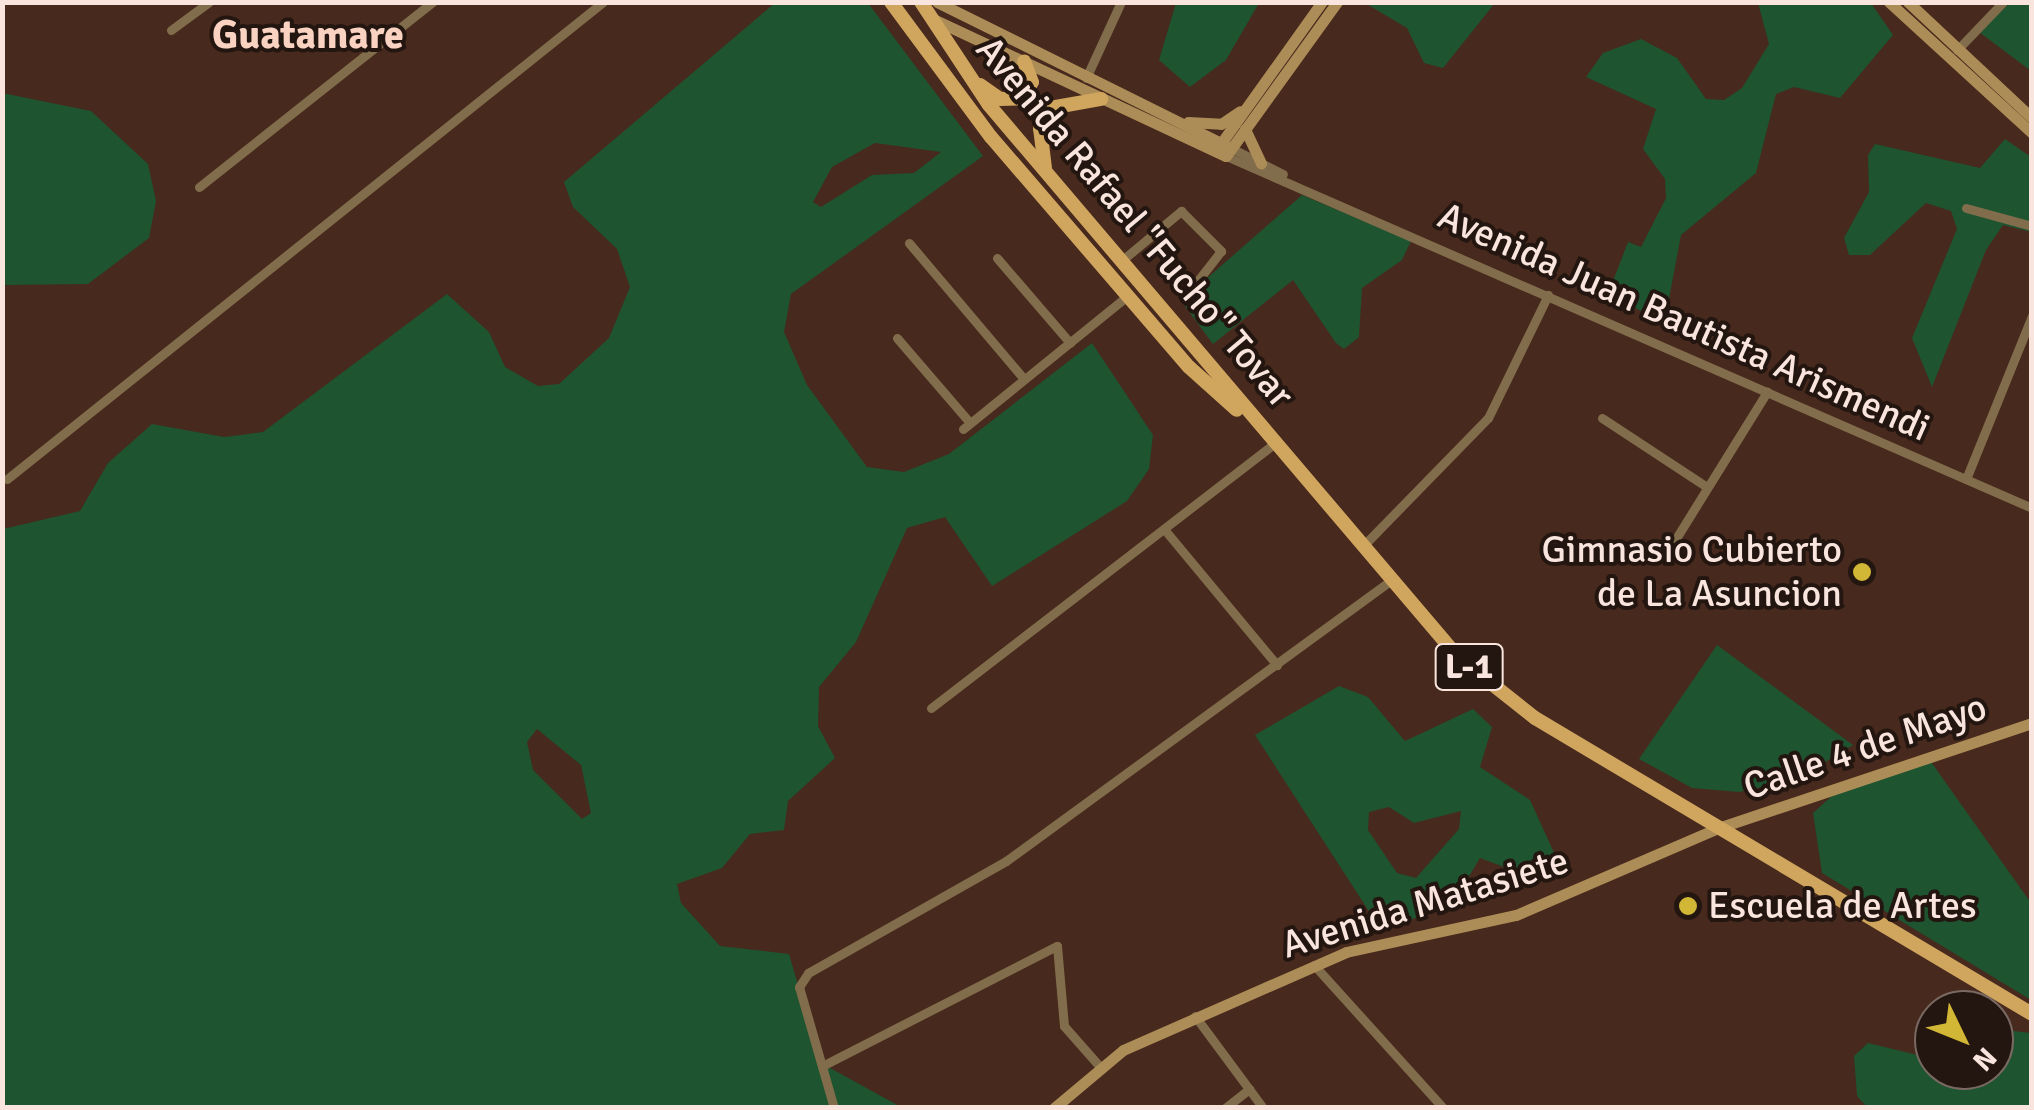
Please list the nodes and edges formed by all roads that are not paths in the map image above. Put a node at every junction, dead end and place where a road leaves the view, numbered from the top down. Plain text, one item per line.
1 (209, 2) edge
2 (432, 2) edge
3 (603, 2) edge
4 (891, 2) edge
5 (900, 2) edge
6 (921, 2) edge
7 (1122, 2) edge
8 (1322, 2) edge
9 (1337, 2) edge
10 (1889, 2) edge
11 (1908, 2) edge
12 (2003, 2) edge
13 (945, 5) edge
14 (929, 17) junction
15 (171, 30) dead end
16 (1957, 50) junction
17 (1024, 62) junction
18 (967, 76) junction
19 (1086, 78) junction
20 (1101, 99) junction
21 (1248, 105) junction
22 (2032, 118) edge
23 (1179, 122) junction
24 (1246, 126) junction
25 (2032, 133) edge
26 (1223, 150) junction
27 (1262, 163) junction
28 (1052, 182) junction
29 (199, 187) dead end
30 (1312, 190) junction
31 (1966, 208) dead end
32 (2032, 226) edge
33 (909, 244) dead end
34 (997, 258) dead end
35 (1120, 262) junction
36 (1196, 282) dead end
37 (1127, 296) junction
38 (1548, 296) junction
39 (2032, 316) edge
40 (898, 338) dead end
41 (1070, 343) junction
42 (1024, 380) junction
43 (1766, 392) junction
44 (1602, 418) dead end
45 (1275, 443) junction
46 (6, 479) dead end
47 (1966, 479) junction
48 (1707, 487) junction
49 (2032, 508) edge
50 (1164, 529) junction
51 (1360, 549) junction
52 (1667, 553) dead end
53 (1388, 582) junction
54 (1277, 665) junction
55 (932, 708) dead end
56 (2032, 723) edge
57 (1718, 828) junction
58 (1314, 966) junction
59 (2032, 1014) edge
60 (1194, 1016) junction
61 (822, 1066) junction
62 (1101, 1068) junction
63 (1248, 1089) junction
64 (834, 1108) edge
65 (1054, 1108) edge
66 (1225, 1108) edge
67 (1262, 1108) edge
68 (1443, 1108) edge

1 - 15 street
2 - 29 street
3 - 46 street
4 - 37 main road, Avenida Rafael "Fucho" Tovar / L-1
5 - 14 main road
6 - 14 main road, Avenida Rafael "Fucho" Tovar / L-1
7 - 19 street
8 - 21 street
9 - 24 street
10 - 25 street
11 - 16 street
12 - 16 street
13 - 19 street, Avenida Juan Bautista Arismendi
14 - 17 street, Avenida Juan Bautista Arismendi
14 - 18 main road, Avenida Rafael "Fucho" Tovar / L-1
16 - 22 street
17 - 18 main road
17 - 20 street, Avenida Juan Bautista Arismendi
18 - 28 main road, Avenida Rafael "Fucho" Tovar / L-1
19 - 23 street, Avenida Juan Bautista Arismendi
20 - 26 street, Avenida Juan Bautista Arismendi
20 - 28 main road
21 - 23 street
21 - 26 street
23 - 26 street, Avenida Juan Bautista Arismendi
24 - 26 street
24 - 27 street
26 - 27 street, Avenida Juan Bautista Arismendi
26 - 30 street, Avenida Juan Bautista Arismendi
27 - 30 street, Avenida Juan Bautista Arismendi
28 - 35 main road, Avenida Rafael "Fucho" Tovar / L-1
30 - 38 street, Avenida Juan Bautista Arismendi
31 - 32 street
33 - 42 street
34 - 41 street
35 - 36 street
35 - 45 main road, Avenida Rafael "Fucho" Tovar / L-1
37 - 41 street
37 - 45 main road, Avenida Rafael "Fucho" Tovar / L-1
38 - 43 street, Avenida Juan Bautista Arismendi
38 - 51 street
39 - 47 street
40 - 42 street
41 - 42 street
43 - 47 street, Avenida Juan Bautista Arismendi
43 - 48 street
44 - 48 street
45 - 50 street
45 - 51 main road, L-1
47 - 49 street, Avenida Juan Bautista Arismendi
48 - 52 street
50 - 54 street
50 - 55 street
51 - 53 main road, L-1
53 - 54 street
53 - 57 main road, L-1
54 - 61 street
56 - 57 street, Calle 4 de Mayo
57 - 58 street, Avenida Matasiete
57 - 59 main road, L-1
58 - 60 street, Avenida Matasiete
58 - 68 street
60 - 62 street, Avenida Matasiete
60 - 63 street
61 - 62 street
61 - 64 street
62 - 65 street, Avenida Matasiete
63 - 66 street
63 - 67 street

